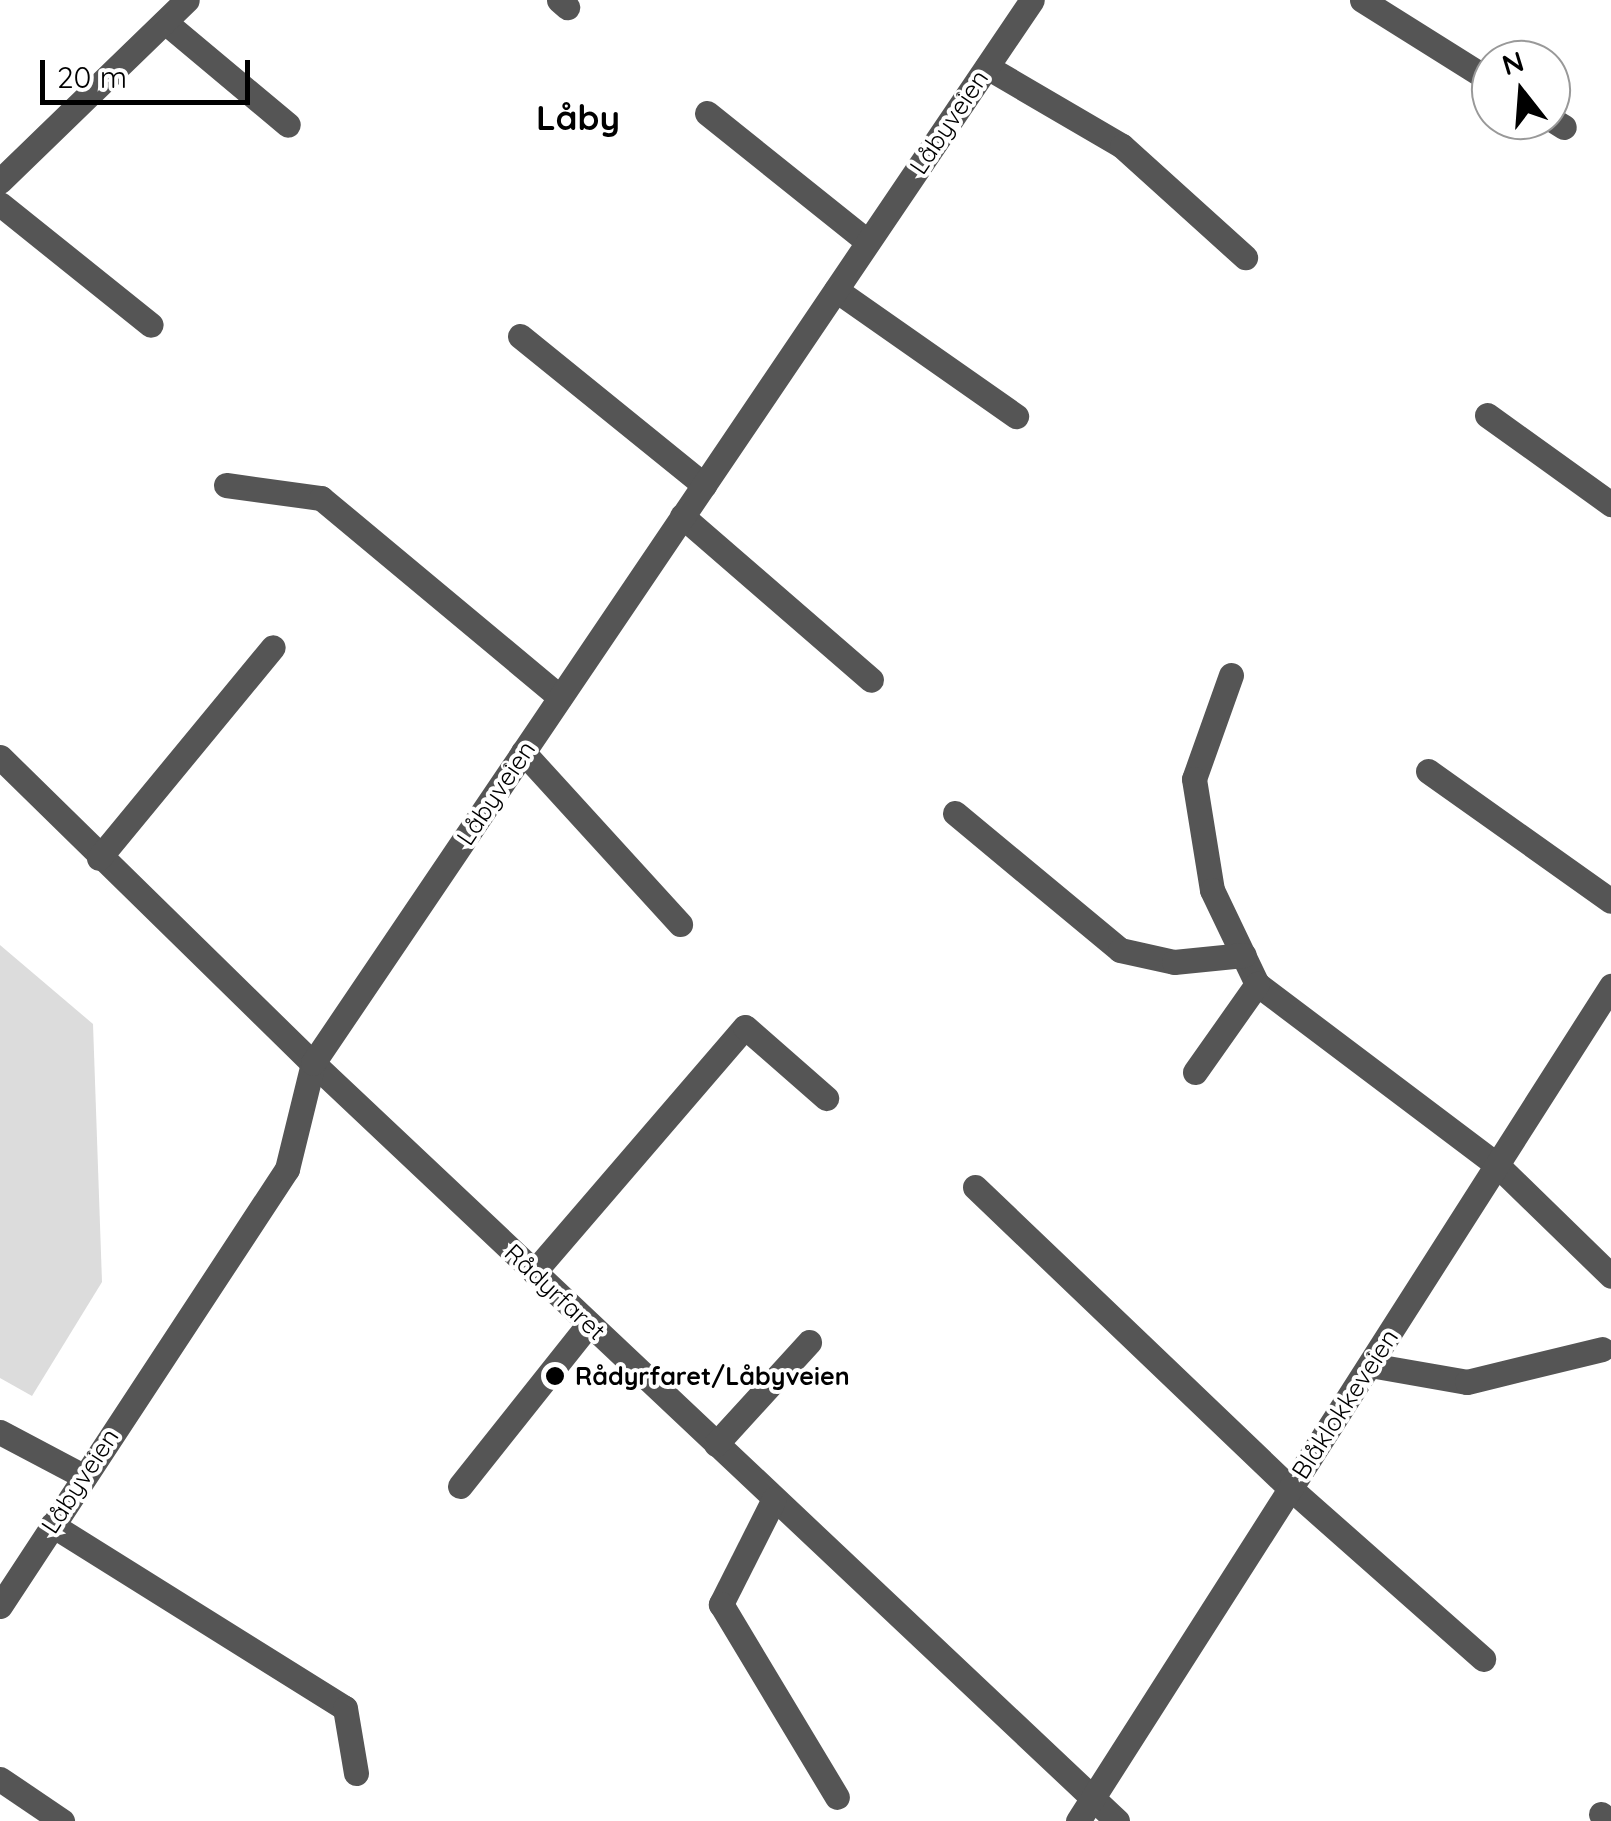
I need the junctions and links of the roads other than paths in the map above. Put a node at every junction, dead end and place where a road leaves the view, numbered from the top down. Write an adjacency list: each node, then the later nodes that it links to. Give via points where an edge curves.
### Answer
1 (187, 0): 4 (street)
2 (1032, 0): 5 (street, Låbyveien)
3 (1362, 0): 6 (street)
4 (165, 22): 8 (street); 9 (street)
5 (986, 67): 11 (street, Låbyveien); 12 (street, via 1122,146)
6 (1471, 68)
7 (708, 114): 11 (street)
8 (288, 125)
9 (0, 181)
10 (0, 204): 14 (street)
11 (868, 242): 13 (street, Låbyveien)
12 (1245, 257)
13 (836, 290): 17 (street); 19 (street, Låbyveien)
14 (151, 325)
15 (520, 336): 19 (street)
16 (1487, 415): 20 (street)
17 (1016, 416)
18 (226, 485): 25 (street, via 321,498)
19 (704, 485): 21 (street, Låbyveien)
20 (1611, 504)
21 (682, 516): 24 (street); 25 (street, Låbyveien)
22 (273, 648): 30 (street)
23 (1232, 674): 33 (street, via 1194,779 1212,890)
24 (871, 680)
25 (560, 697): 26 (street, Låbyveien)
26 (523, 752): 32 (street); 36 (street, Låbyveien)
27 (0, 756): 30 (street, Rådyrfaret)
28 (1428, 772): 31 (street)
29 (955, 813): 33 (street, via 1120,950 1174,962)
30 (99, 858): 36 (street, Rådyrfaret)
31 (1611, 901)
32 (680, 924)
33 (1244, 956): 34 (street)
34 (1258, 984): 37 (street); 39 (street)
35 (1611, 986): 39 (street, Blåklokkeveien)
36 (313, 1063): 41 (street, Rådyrfaret); 49 (street, Låbyveien, via 287,1170)
37 (1195, 1072)
38 (826, 1098): 41 (street, via 744,1027)
39 (1498, 1165): 42 (street); 46 (street, Blåklokkeveien)
40 (975, 1187): 51 (street)
41 (534, 1272): 43 (street, Rådyrfaret)
42 (1611, 1276)
43 (589, 1324): 48 (street, Rådyrfaret); 50 (street)
44 (809, 1342): 48 (street)
45 (1602, 1349): 46 (street, via 1466,1382)
46 (1370, 1365): 51 (street, Blåklokkeveien)
47 (0, 1432): 49 (street)
48 (716, 1444): 52 (street, Rådyrfaret)
49 (83, 1476): 53 (street, Låbyveien)
50 (460, 1486)
51 (1290, 1488): 55 (street); 59 (street, Blåklokkeveien)
52 (774, 1499): 58 (street, via 721,1604); 59 (street, Rådyrfaret)
53 (52, 1524): 54 (street, Låbyveien); 56 (street, via 345,1708)
54 (0, 1606)
55 (1482, 1659)
56 (356, 1773)
57 (0, 1779): 60 (street)
58 (837, 1798)
59 (1085, 1810): 61 (street, Rådyrfaret)
60 (62, 1821)
61 (1117, 1821)

